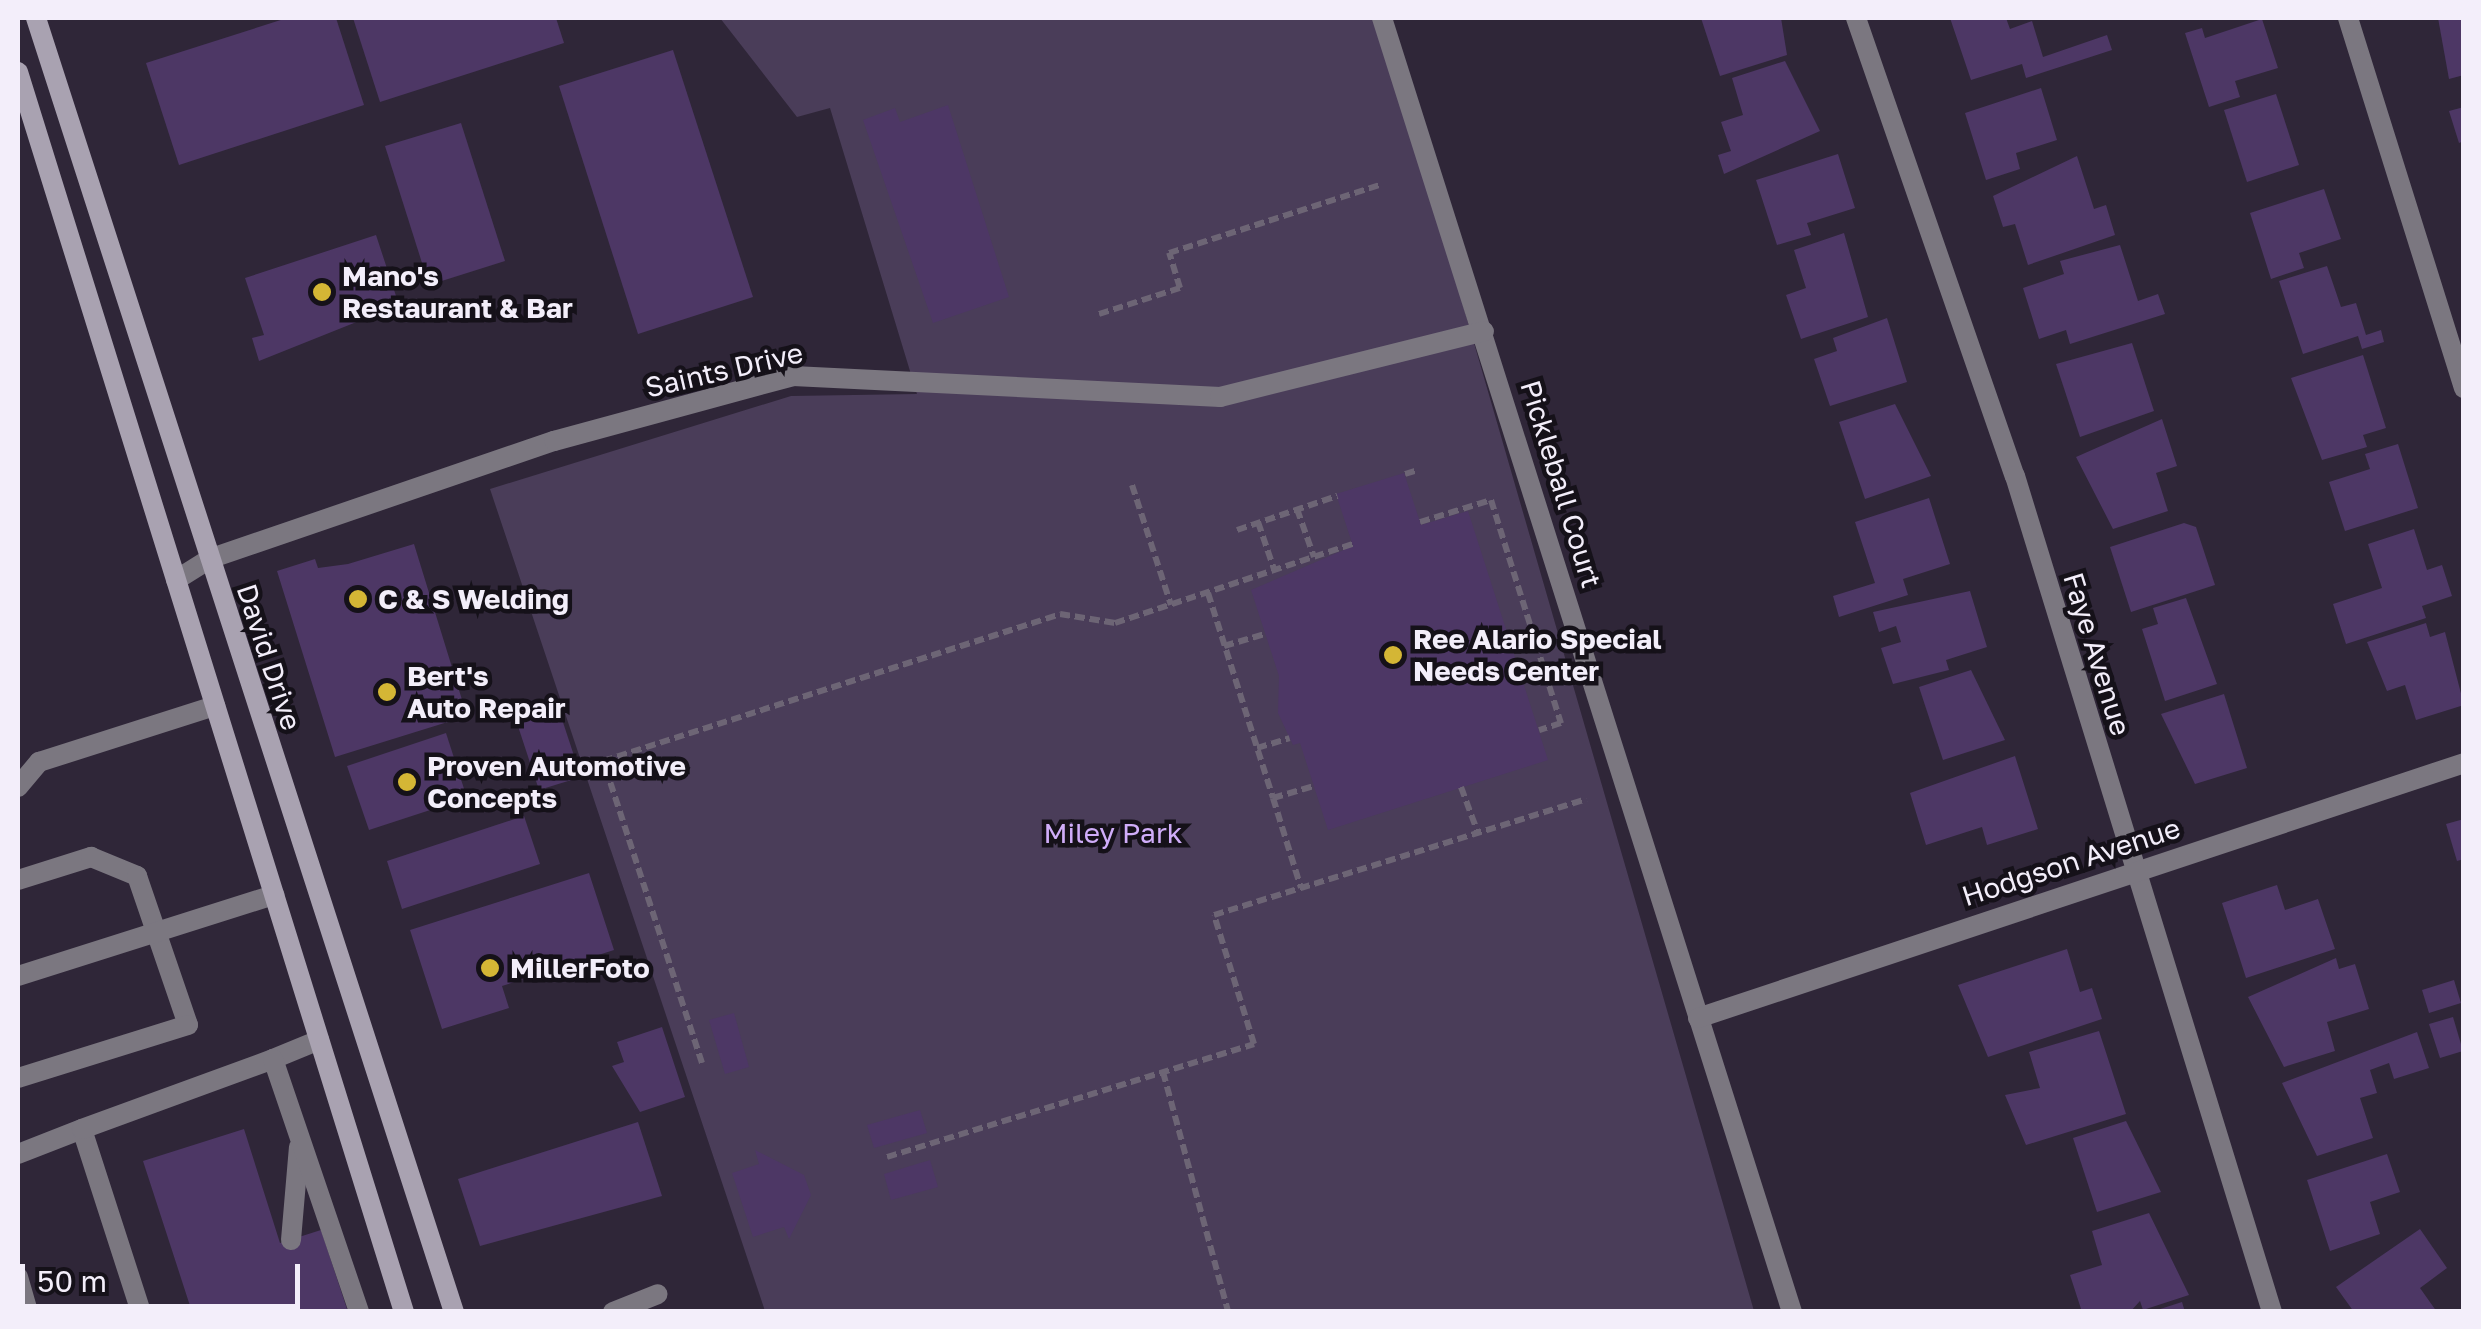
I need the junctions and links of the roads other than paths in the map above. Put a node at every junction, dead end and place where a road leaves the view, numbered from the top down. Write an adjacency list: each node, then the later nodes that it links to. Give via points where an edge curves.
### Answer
1 (36, 18): 8 (main road, David Drive)
2 (1382, 18): 6 (street, Pickleball Court)
3 (1856, 18): 14 (street, Faye Avenue, via 2014,476)
4 (2348, 18): 7 (street)
5 (18, 72): 9 (main road)
6 (1484, 332): 8 (street, Saints Drive, via 1220,397 793,376 554,441); 19 (street, Pickleball Court)
7 (2464, 388)
8 (209, 559): 9 (street, Saints Drive); 33 (main road, David Drive)
9 (176, 580): 10 (main road)
10 (215, 706): 11 (street); 16 (main road)
11 (28, 760): 13 (street)
12 (2464, 763): 14 (street, Hodgson Avenue)
13 (18, 788)
14 (2134, 870): 19 (street, Hodgson Avenue); 36 (street, Faye Avenue)
15 (18, 880): 17 (street, via 91,857 137,876)
16 (274, 895): 17 (street); 20 (main road)
17 (157, 932): 18 (street); 22 (street, via 188,1025)
18 (18, 976)
19 (1698, 1018): 35 (street, Pickleball Court)
20 (319, 1040): 21 (street); 32 (main road)
21 (273, 1059): 23 (street); 24 (street)
22 (18, 1078)
23 (82, 1129): 25 (street); 30 (street)
24 (300, 1137): 26 (street); 31 (street)
25 (18, 1154)
26 (290, 1240)
27 (18, 1277): 29 (street)
28 (658, 1294): 34 (street)
29 (28, 1312)
30 (141, 1312)
31 (359, 1312)
32 (404, 1312)
33 (454, 1312)
34 (613, 1312)
35 (1792, 1312)
36 (2272, 1312)

